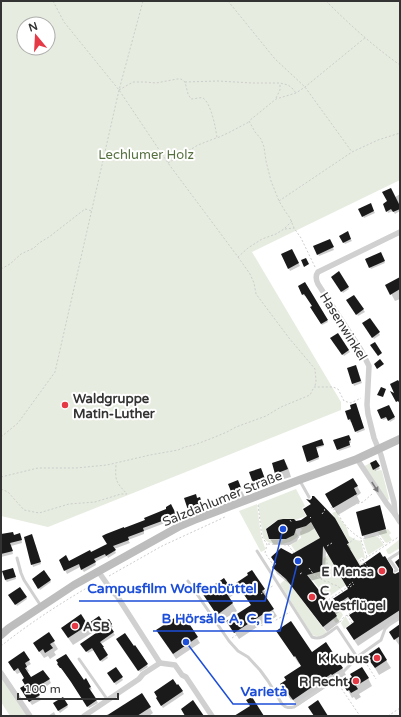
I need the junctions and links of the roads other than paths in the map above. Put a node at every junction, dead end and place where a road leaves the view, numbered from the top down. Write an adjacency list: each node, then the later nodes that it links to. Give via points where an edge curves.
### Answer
1 (400, 232): 3 (street, Hasenwinkel, via 317,273 316,278 369,366 368,410)
2 (400, 439): 3 (main road, Salzdahlumer Straße)
3 (379, 450): 4 (main road, Salzdahlumer Straße); 7 (street, Hasenwinkel)
4 (357, 459): 5 (main road, Salzdahlumer Straße); 7 (street, one-way to 7)
5 (299, 480): 6 (lane); 12 (main road, Salzdahlumer Straße, via 180,526)
6 (309, 497)
7 (395, 514): 8 (street)
8 (400, 522)
9 (257, 550): 18 (lane, via 312,637 322,637 336,626)
10 (400, 552): 13 (lane, via 389,559 397,570)
11 (17, 558): 15 (lane, via 24,580)
12 (98, 571): 15 (main road, Salzdahlumer Straße); 20 (street)
13 (395, 571)
14 (188, 581): 18 (lane, via 228,641 260,670 285,707 294,707 335,678 348,668)
15 (41, 606): 17 (main road, Salzdahlumer Straße)
16 (400, 618): 18 (lane, via 385,629 381,640)
17 (1, 635)
18 (357, 656)
19 (79, 658): 22 (lane)
20 (160, 663): 22 (street); 25 (street, via 175,665)
21 (1, 672): 23 (street)
22 (107, 699): 24 (street)
23 (30, 716)
24 (84, 716)
25 (212, 716)

